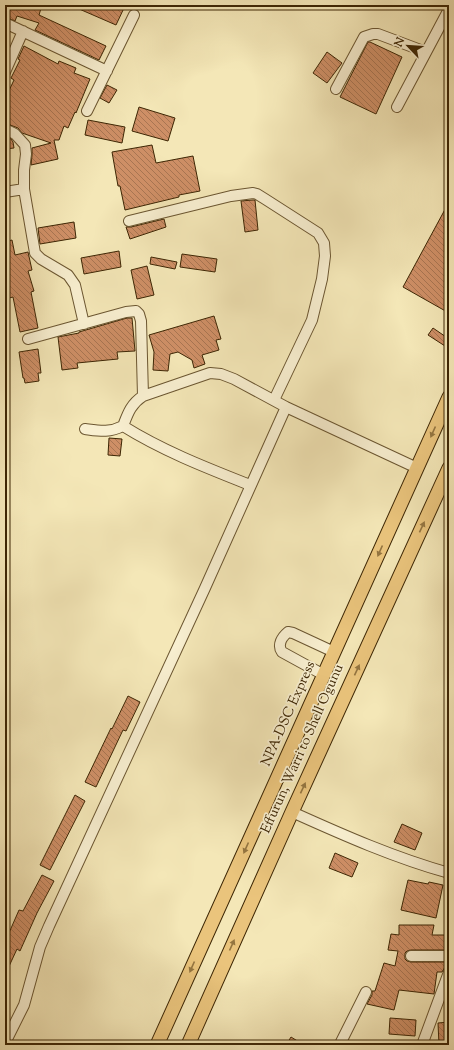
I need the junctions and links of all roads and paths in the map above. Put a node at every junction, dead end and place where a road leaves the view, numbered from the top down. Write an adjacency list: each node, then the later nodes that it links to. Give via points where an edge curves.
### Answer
1 (449, 9): 5 (street)
2 (134, 15): 6 (street)
3 (5, 23): 4 (street)
4 (23, 31): 6 (street); 7 (street)
5 (426, 52): 8 (street, via 378,34 364,37); 9 (street)
6 (107, 71): 10 (street)
7 (5, 72)
8 (336, 89)
9 (397, 107)
10 (87, 111)
11 (5, 129): 12 (street, via 15,134 25,145)
12 (24, 189): 13 (street); 15 (street, via 35,253 68,275 75,285)
13 (5, 192)
14 (129, 221): 19 (street, via 253,193 318,233 324,243 325,256 312,320)
15 (84, 324): 16 (street); 17 (street, via 126,312 136,311 139,314)
16 (28, 339)
17 (143, 396): 19 (street, via 210,373 234,379); 21 (street, via 130,408)
18 (449, 397): 23 (main road, NPA-DSC Express, one-way to 23)
19 (274, 400): 20 (street)
20 (286, 407): 23 (street); 25 (street)
21 (123, 426): 22 (street, via 108,431); 25 (street, via 193,463)
22 (85, 429)
23 (417, 468): 26 (main road, NPA-DSC Express, one-way to 26)
24 (449, 468): 28 (main road, Effurun, Warri to Shell Ogunu, one-way to 24)
25 (250, 486): 34 (street, via 49,926 40,947 24,1005)
26 (334, 652): 27 (main road, NPA-DSC Express); 27 (street, via 293,633 288,632 282,639 282,652)
27 (324, 675): 35 (main road, NPA-DSC Express, one-way to 35)
28 (292, 812): 29 (street, via 352,839); 36 (main road, Effurun, Warri to Shell Ogunu, one-way to 28)
29 (449, 873)
30 (411, 956): 31 (street)
31 (449, 956)
32 (449, 972): 38 (street)
33 (366, 992): 37 (street, via 341,1042)
34 (5, 1043)
35 (157, 1045)
36 (188, 1045)
37 (342, 1045)
38 (422, 1045)

